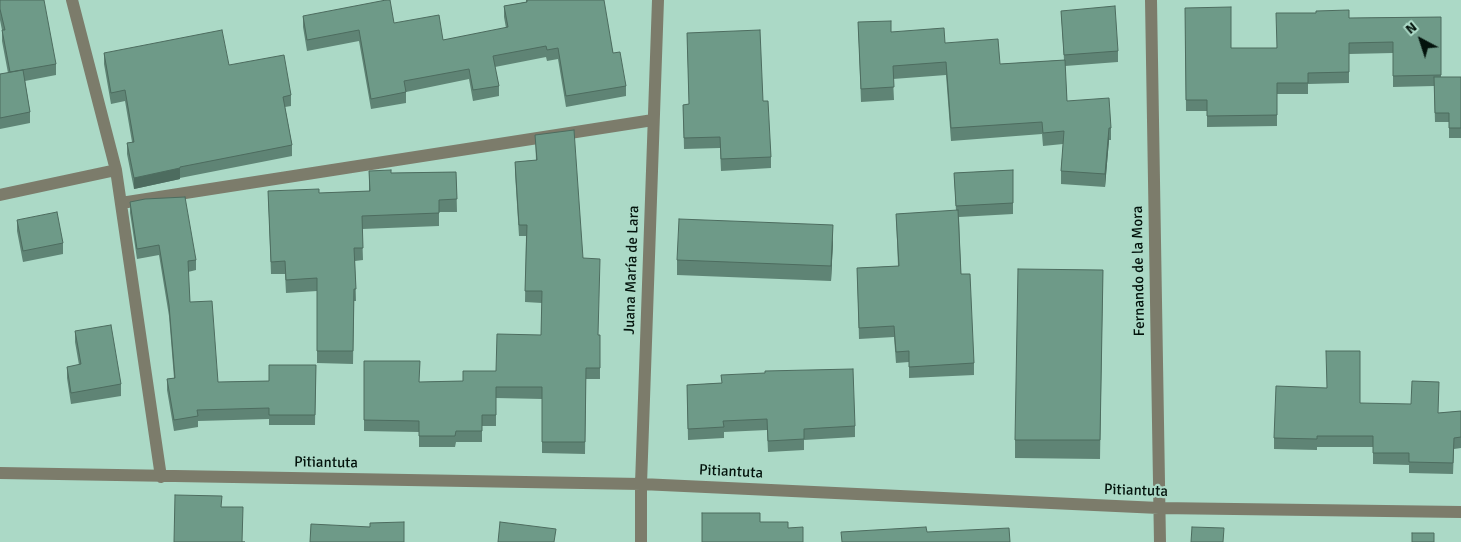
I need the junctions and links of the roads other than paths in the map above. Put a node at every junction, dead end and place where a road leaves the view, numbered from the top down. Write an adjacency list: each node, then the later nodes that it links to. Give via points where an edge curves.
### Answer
1 (72, 0): 5 (street)
2 (658, 0): 4 (street, Juana María de Lara)
3 (1151, 0): 11 (street, Fernando de la Mora)
4 (654, 120): 7 (street); 10 (street, Juana María de Lara)
5 (116, 170): 6 (street); 7 (street)
6 (0, 195)
7 (121, 203): 9 (street)
8 (0, 473): 9 (street, Pitiantuta)
9 (161, 476): 10 (street, Pitiantuta)
10 (641, 484): 11 (street, Pitiantuta); 13 (street, Juana María de Lara)
11 (1159, 508): 12 (street, Pitiantuta); 14 (street, Fernando de la Mora)
12 (1461, 512)
13 (641, 542)
14 (1160, 542)

